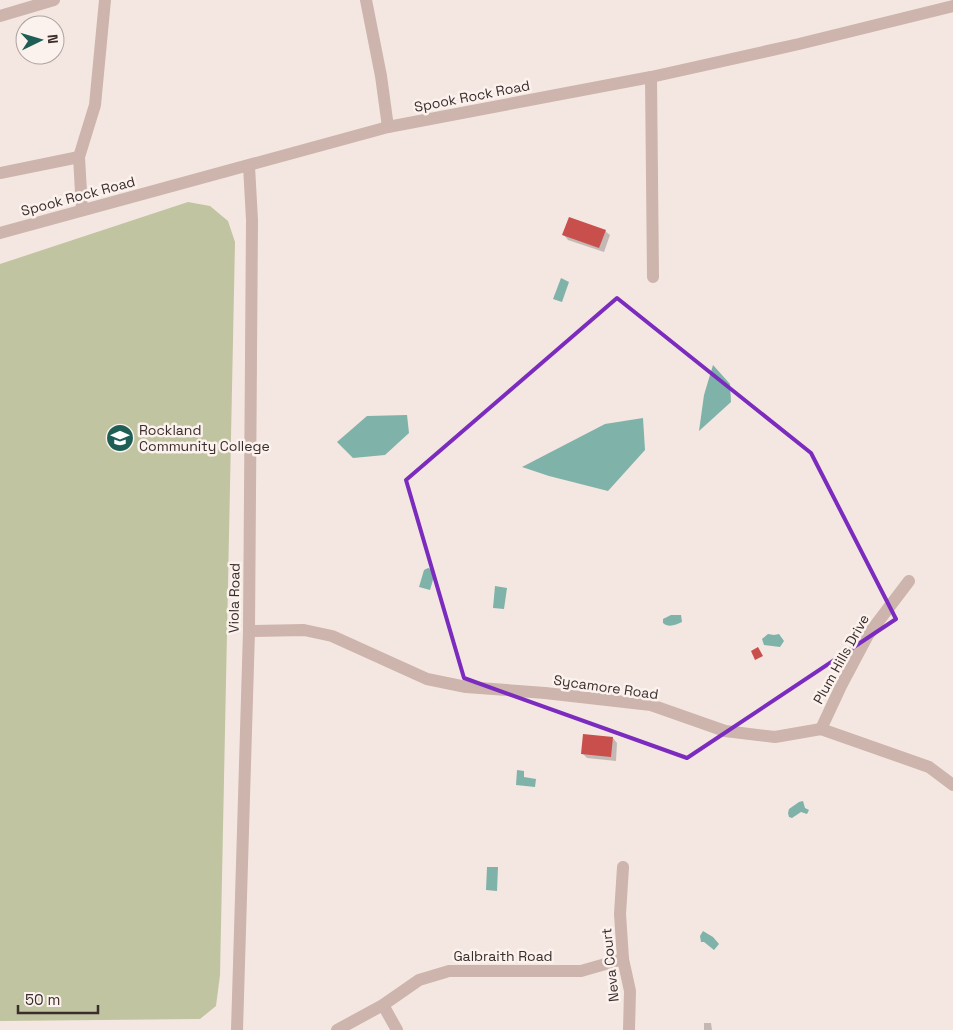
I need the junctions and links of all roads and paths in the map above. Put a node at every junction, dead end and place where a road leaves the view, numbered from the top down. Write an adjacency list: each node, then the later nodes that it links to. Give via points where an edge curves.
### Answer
1 (54, 0): 5 (street)
2 (105, 0): 8 (street, via 95,105)
3 (366, 0): 7 (street)
4 (952, 4): 6 (street, Spook Rock Road, via 799,44)
5 (0, 16)
6 (651, 77): 7 (street, Spook Rock Road); 13 (street)
7 (388, 127): 9 (street, Spook Rock Road)
8 (79, 157): 10 (street); 11 (street)
9 (249, 166): 11 (street, Spook Rock Road); 15 (street, Viola Road, via 252,220)
10 (0, 173)
11 (82, 210): 12 (street, Spook Rock Road)
12 (0, 233)
13 (653, 278)
14 (909, 580): 16 (street, Plum Hills Drive, via 868,635)
15 (249, 631): 16 (street, Sycamore Road, via 304,630 332,636 427,679 466,687 651,705 725,731 775,737); 21 (street, Viola Road)
16 (821, 729): 17 (street, Sycamore Road, via 928,767)
17 (953, 785)
18 (623, 867): 19 (street, Neva Court, via 620,914)
19 (623, 958): 20 (street, Galbraith Road, via 581,971 449,971 420,980); 24 (street, Neva Court, via 630,992)
20 (382, 1005): 22 (street, Galbraith Road); 23 (street)
21 (237, 1030)
22 (337, 1030)
23 (397, 1030)
24 (629, 1030)

